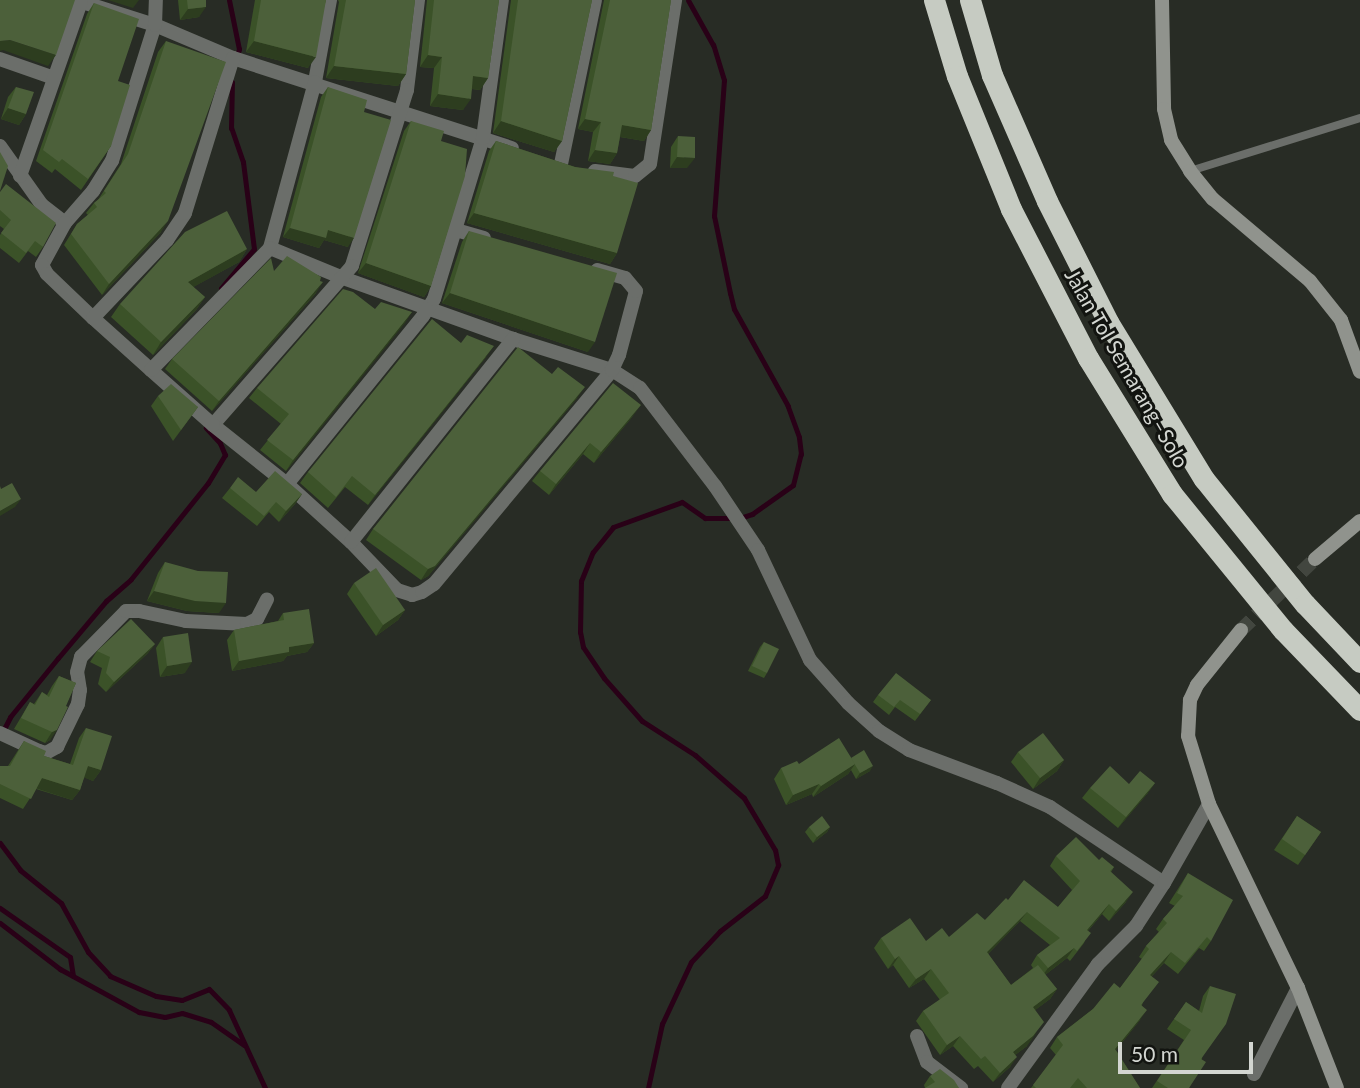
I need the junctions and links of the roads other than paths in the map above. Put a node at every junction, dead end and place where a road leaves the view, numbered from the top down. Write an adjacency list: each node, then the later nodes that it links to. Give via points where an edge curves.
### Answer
1 (156, 0): 11 (street)
2 (330, 0): 15 (street)
3 (418, 0): 16 (street)
4 (502, 0): 18 (street)
5 (594, 0): 6 (street, via 566,165 635,176 650,164)
6 (675, 0)
7 (934, 0): 43 (highway, Jalan Tol Semarang–Solo, via 957,76 1012,209 1088,358 1172,494 1283,630)
8 (970, 0): 42 (highway, Jalan Tol Semarang–Solo, via 992,75 1047,201 1108,322 1204,480 1305,604)
9 (1162, 0): 21 (street, via 1165,118 1171,140)
10 (78, 1): 11 (street); 14 (street)
11 (155, 25): 12 (street); 23 (street, via 112,162)
12 (233, 58): 15 (street); 30 (street, via 185,213 167,240)
13 (0, 60): 14 (street)
14 (54, 78): 22 (street)
15 (315, 82): 16 (street); 26 (street)
16 (402, 110): 18 (street); 28 (street, via 352,266)
17 (1360, 118): 21 (lane)
18 (483, 138): 20 (street); 24 (street)
19 (0, 146): 22 (street)
20 (522, 151)
21 (1190, 171): 34 (street, via 1213,199 1310,281 1341,320)
22 (20, 176): 23 (street, via 42,205)
23 (65, 223): 30 (street, via 42,265)
24 (456, 230): 25 (street); 29 (street)
25 (495, 241)
26 (270, 248): 28 (street); 32 (street)
27 (586, 267): 33 (street, via 625,278 636,291)
28 (343, 278): 29 (street); 35 (street)
29 (430, 307): 31 (street); 36 (street)
30 (93, 318): 32 (street)
31 (513, 339): 33 (street); 38 (street)
32 (151, 370): 35 (street)
33 (612, 370): 38 (street, via 435,584 412,595 397,590); 46 (street, via 651,400 736,517 774,579 810,660 864,719 932,761 1050,807)
34 (1360, 372)
35 (213, 425): 36 (street)
36 (287, 484): 38 (street)
37 (1360, 522): 39 (street)
38 (351, 542)
39 (1315, 559)
40 (267, 599): 44 (street, via 257,619 247,624 186,621 126,611 81,657 78,704 57,747 46,753)
41 (1241, 630): 45 (street, via 1190,700 1188,736)
42 (1360, 662)
43 (1360, 710)
44 (3, 734)
45 (1209, 804): 46 (street); 47 (street)
46 (1164, 883): 51 (street, via 1136,926 1098,964)
47 (1298, 988): 49 (street); 52 (street)
48 (917, 1036): 50 (street, via 927,1062)
49 (1254, 1074)
50 (961, 1088)
51 (1008, 1088)
52 (1337, 1088)

